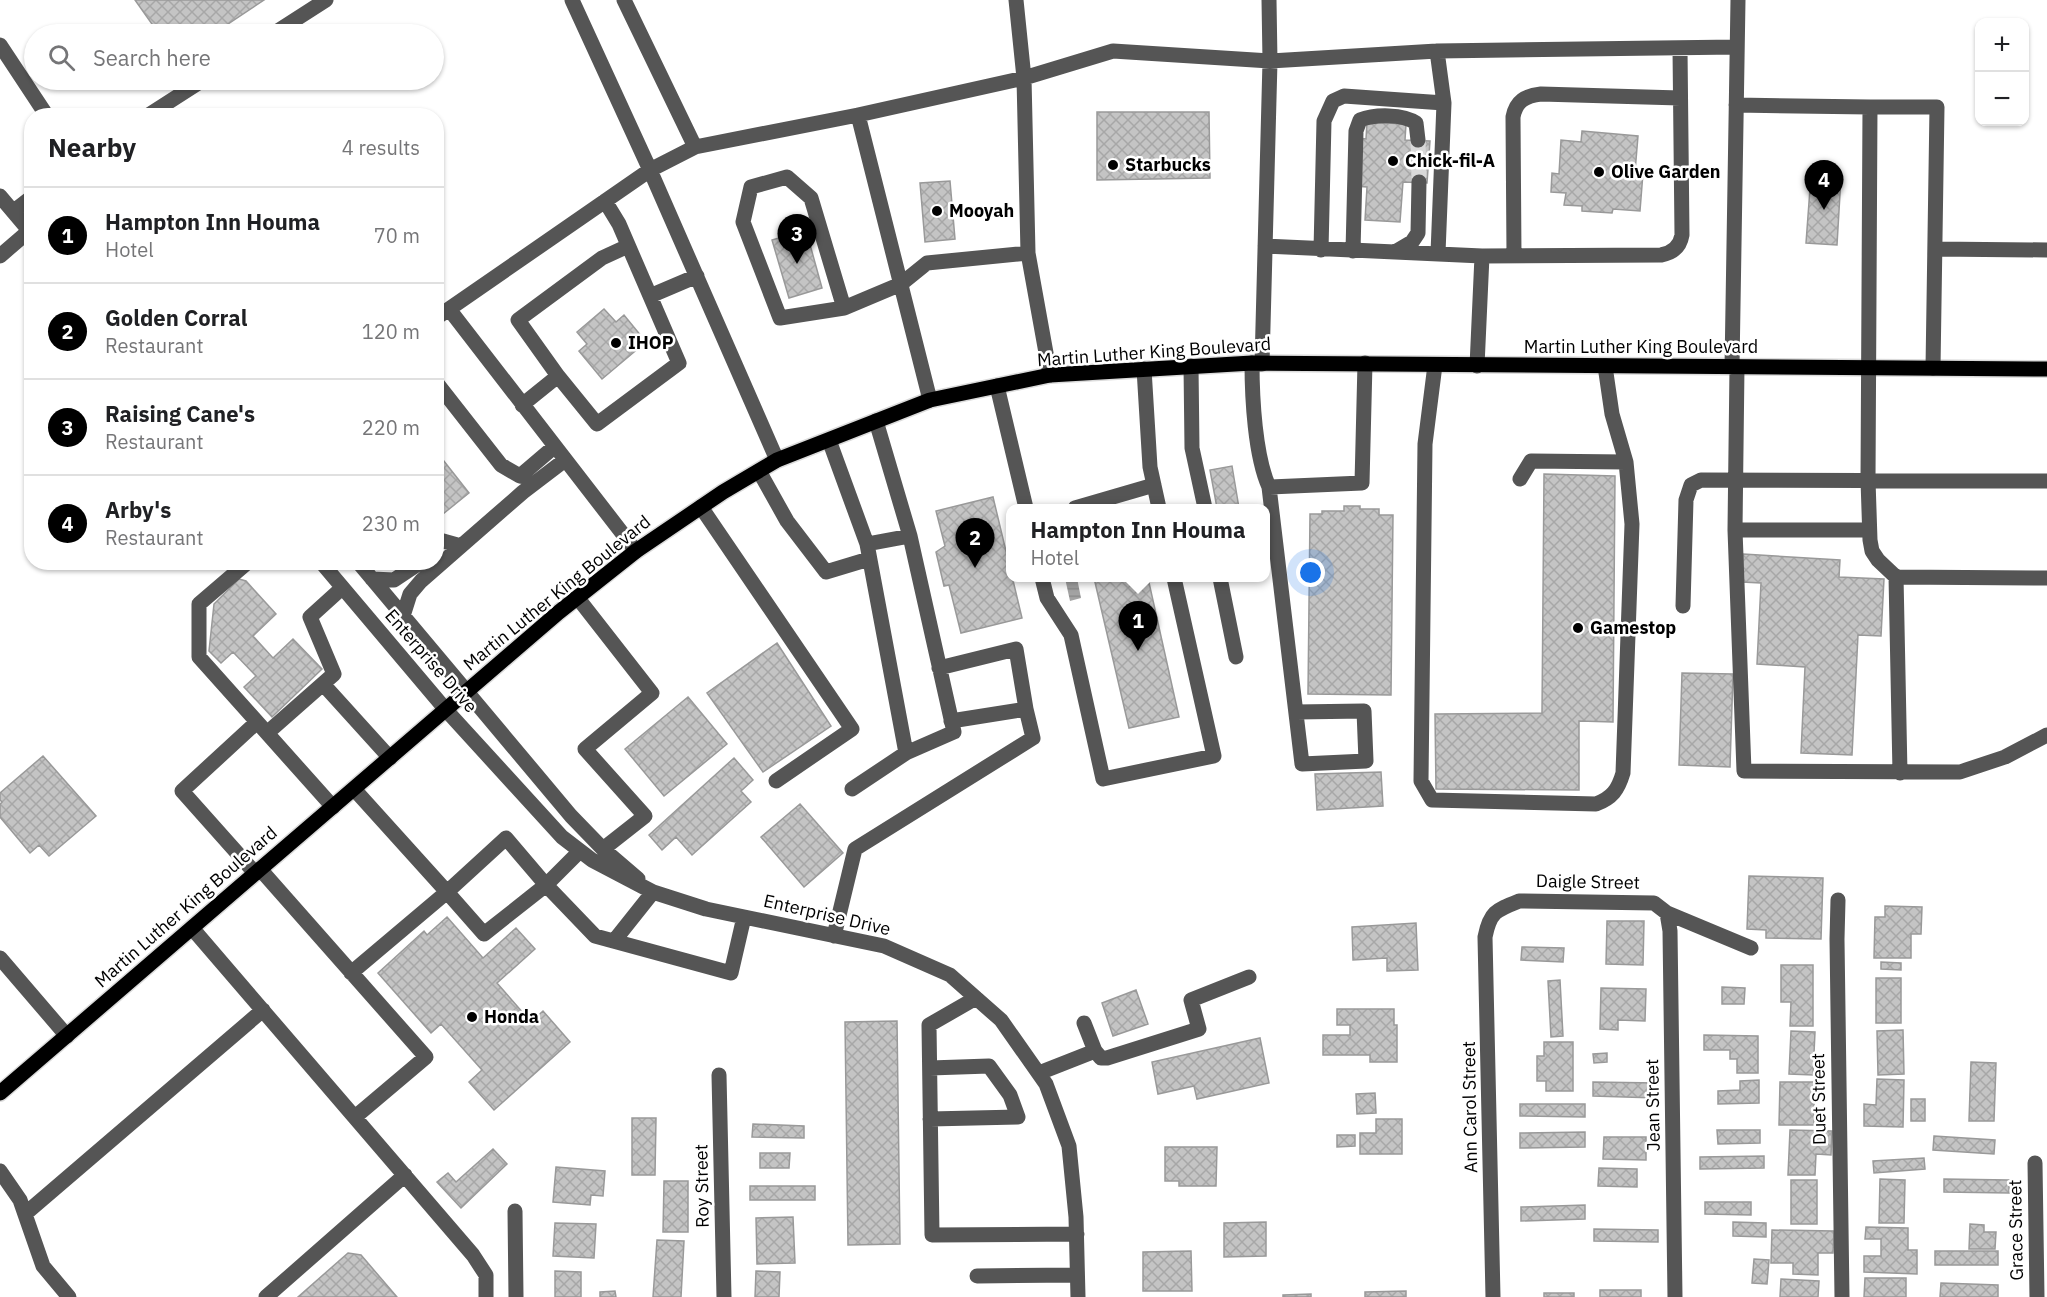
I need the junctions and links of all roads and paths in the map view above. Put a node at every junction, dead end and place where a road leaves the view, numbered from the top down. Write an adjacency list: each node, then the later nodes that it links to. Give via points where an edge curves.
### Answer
1 (326, 0): 7 (street)
2 (572, 0): 26 (street)
3 (624, 0): 25 (street)
4 (1016, 0): 13 (street)
5 (1269, 0): 12 (street)
6 (1738, 0): 9 (street)
7 (289, 24)
8 (0, 45): 14 (street)
9 (1736, 46): 10 (street); 19 (street)
10 (1680, 49): 11 (street); 17 (street)
11 (1437, 51): 12 (street); 18 (street)
12 (1270, 61): 13 (street, via 1113,51); 35 (street)
13 (1024, 78): 23 (street); 41 (street)
14 (24, 81)
15 (30, 90): 21 (street)
16 (187, 90): 22 (street)
17 (1680, 98): 43 (street, via 1682,235 1676,249 1661,255); 43 (street, via 1540,94 1519,102 1513,117)
18 (1444, 103): 37 (street, via 1344,96 1333,101 1324,121); 42 (street)
19 (1736, 105): 20 (street); 58 (street)
20 (1870, 107): 36 (street, via 1937,107); 59 (street)
21 (42, 108)
22 (159, 108)
23 (858, 115): 25 (street); 47 (street)
24 (1418, 140): 39 (street, via 1416,123 1410,119 1370,116 1360,120 1356,131)
25 (695, 147): 26 (street)
26 (650, 170): 29 (street); 46 (street)
27 (1419, 183): 40 (street, via 1419,233)
28 (0, 196): 31 (street)
29 (604, 201): 34 (street); 50 (street)
30 (24, 204): 31 (street)
31 (14, 212): 32 (street)
32 (24, 224)
33 (24, 237): 44 (street)
34 (628, 246): 48 (street); 64 (street, via 602,258 518,320)
35 (1265, 246): 37 (street); 53 (street)
36 (1935, 249): 38 (street); 60 (street)
37 (1322, 250): 39 (street)
38 (2047, 250)
39 (1353, 251): 40 (street)
40 (1395, 252): 42 (street)
41 (1028, 253): 47 (street, via 927,263); 63 (street)
42 (1438, 254): 45 (street)
43 (1514, 255): 45 (street)
44 (0, 256)
45 (1482, 256): 56 (street)
46 (697, 276): 48 (street); 73 (street)
47 (901, 284): 49 (street); 67 (street)
48 (650, 296): 64 (street, via 679,363 597,424)
49 (844, 308): 49 (street, via 811,198 787,177 751,187 744,222 780,318)
50 (444, 312)
51 (444, 314): 68 (street)
52 (1365, 363): 53 (main road, Martin Luther King Boulevard); 54 (main road, Martin Luther King Boulevard); 81 (street, via 1362,483)
53 (1257, 364): 55 (main road, Martin Luther King Boulevard); 81 (street, via 1252,398)
54 (1435, 365): 56 (main road, Martin Luther King Boulevard); 74 (street, via 1425,444 1421,781 1432,800 1596,804 1614,794 1620,784 1632,524)
55 (1191, 366): 61 (main road, Martin Luther King Boulevard); 85 (street, via 1192,448)
56 (1477, 366): 57 (main road, Martin Luther King Boulevard)
57 (1605, 366): 58 (main road, Martin Luther King Boulevard); 74 (street, via 1611,414)
58 (1735, 367): 59 (main road, Martin Luther King Boulevard); 77 (street)
59 (1869, 368): 60 (main road, Martin Luther King Boulevard); 78 (street)
60 (1933, 368): 62 (main road, Martin Luther King Boulevard)
61 (1144, 369): 63 (main road, Martin Luther King Boulevard); 80 (street)
62 (2047, 369)
63 (1050, 375): 65 (main road, Martin Luther King Boulevard)
64 (558, 376): 68 (street)
65 (997, 386): 67 (main road, Martin Luther King Boulevard); 82 (street)
66 (444, 392): 71 (street, via 501,465 511,472 520,476)
67 (930, 400): 69 (main road, Martin Luther King Boulevard)
68 (522, 405): 71 (street)
69 (876, 421): 70 (main road, Martin Luther King Boulevard); 89 (street)
70 (829, 440): 73 (main road, Martin Luther King Boulevard); 93 (street)
71 (554, 447): 72 (street)
72 (565, 460): 91 (street); 92 (street)
73 (777, 460): 75 (main road, Martin Luther King Boulevard)
74 (1626, 462): 76 (street, via 1531,461)
75 (759, 471): 86 (main road, Martin Luther King Boulevard); 93 (street, via 787,521 826,572)
76 (1520, 479)
77 (1735, 479): 78 (street); 87 (street); 108 (street, via 1701,480 1691,485 1686,500)
78 (1868, 480): 79 (street); 88 (street)
79 (2047, 481)
80 (1154, 485): 83 (street); 84 (street)
81 (1269, 487): 116 (street)
82 (1025, 504)
83 (1089, 504)
84 (1158, 504)
85 (1204, 504)
86 (701, 507): 92 (main road, Martin Luther King Boulevard); 123 (street, via 852,729)
87 (1735, 530): 88 (street); 122 (street, via 1744,771)
88 (1869, 530): 100 (street, via 1872,551)
89 (910, 536): 93 (street); 111 (street)
90 (444, 541): 91 (street)
91 (460, 546): 94 (street)
92 (636, 550): 107 (main road, Martin Luther King Boulevard)
93 (868, 551): 120 (street)
94 (444, 560)
95 (239, 570): 118 (street, via 199,604 199,657)
96 (327, 570): 106 (street, Enterprise Drive)
97 (365, 570): 102 (street, Enterprise Drive)
98 (409, 570): 102 (street, via 394,580)
99 (433, 570): 109 (street, via 410,594)
100 (1896, 576): 101 (street); 122 (street)
101 (2047, 578)
102 (372, 579): 109 (street, Enterprise Drive)
103 (1043, 582): 104 (street, via 1047,598 1071,635 1103,779 1214,756)
104 (1175, 582)
105 (1221, 582): 110 (street)
106 (342, 588): 112 (street, via 310,616 334,674); 115 (street, Enterprise Drive)
107 (577, 597): 113 (main road, Martin Luther King Boulevard); 127 (street, via 652,693 585,749 645,816)
108 (1683, 606)
109 (403, 616): 113 (street, Enterprise Drive)
110 (1236, 657)
111 (939, 668): 114 (street, via 1016,649); 117 (street)
112 (323, 684): 118 (street); 121 (street)
113 (466, 691): 115 (main road, Martin Luther King Boulevard); 127 (street, Enterprise Drive)
114 (1026, 709): 117 (street); 138 (street, via 1033,738 855,849)
115 (446, 710): 121 (main road, Martin Luther King Boulevard); 128 (street, Enterprise Drive, via 562,837)
116 (1296, 712): 116 (street, via 1302,764 1366,761 1364,711)
117 (951, 721): 120 (street, via 954,732)
118 (262, 727): 126 (street); 129 (street, via 182,791)
119 (2047, 735): 122 (street, via 2005,757 1960,772)
120 (906, 753): 125 (street)
121 (390, 758): 124 (main road, Martin Luther King Boulevard)
122 (1900, 773)
123 (777, 781)
124 (354, 789): 126 (main road, Martin Luther King Boulevard); 131 (street)
125 (852, 789)
126 (333, 807): 129 (main road, Martin Luther King Boulevard)
127 (603, 849): 132 (street, Enterprise Drive)
128 (580, 851): 130 (street); 132 (street, Enterprise Drive)
129 (257, 871): 137 (main road, Martin Luther King Boulevard); 142 (street)
130 (546, 885): 131 (street, via 484,934); 131 (street, via 506,838); 139 (street, via 596,936)
131 (447, 892): 142 (street)
132 (653, 892): 135 (street, Enterprise Drive); 139 (street)
133 (1838, 900): 171 (street, Duet Street)
134 (1667, 913): 136 (street, Daigle Street, via 1654,903 1519,901 1498,909); 140 (street, Daigle Street); 170 (street, Jean Street)
135 (744, 917): 138 (street, Enterprise Drive); 139 (street, via 731,973)
136 (1491, 917): 169 (street, Ann Carol Street, via 1485,937)
137 (192, 928): 145 (street); 147 (main road, Martin Luther King Boulevard)
138 (834, 936): 144 (street, Enterprise Drive, via 884,946 912,958 950,975)
139 (614, 941)
140 (1751, 948)
141 (0, 958): 147 (street)
142 (351, 973): 153 (street, via 426,1057)
143 (1249, 977): 148 (street, via 1191,1000 1199,1029 1107,1058 1101,1058)
144 (976, 998): 149 (street, via 929,1025); 150 (street, Enterprise Drive, via 1001,1020)
145 (263, 1010): 153 (street); 159 (street)
146 (1084, 1023): 148 (street)
147 (67, 1036): 152 (main road, Martin Luther King Boulevard)
148 (1095, 1051): 150 (street)
149 (930, 1068): 154 (street); 154 (street, via 989,1066 1010,1095 1018,1117)
150 (1039, 1074): 160 (street, Enterprise Drive, via 1069,1146)
151 (719, 1075): 167 (street, Roy Street)
152 (0, 1093)
153 (355, 1117): 157 (street)
154 (930, 1119): 160 (street, via 932,1235)
155 (2034, 1163): 172 (street, Grace Street)
156 (0, 1171): 159 (street)
157 (405, 1175): 164 (street); 165 (street, via 473,1255 486,1275)
158 (514, 1211): 166 (street)
159 (25, 1214): 163 (street, via 43,1266)
160 (1077, 1234): 161 (street, Enterprise Drive)
161 (1077, 1275): 162 (street); 168 (street, Enterprise Drive)
162 (977, 1276)
163 (69, 1297)
164 (266, 1297)
165 (486, 1297)
166 (516, 1297)
167 (724, 1297)
168 (1078, 1297)
169 (1493, 1297)
170 (1675, 1297)
171 (1842, 1297)
172 (2037, 1297)

